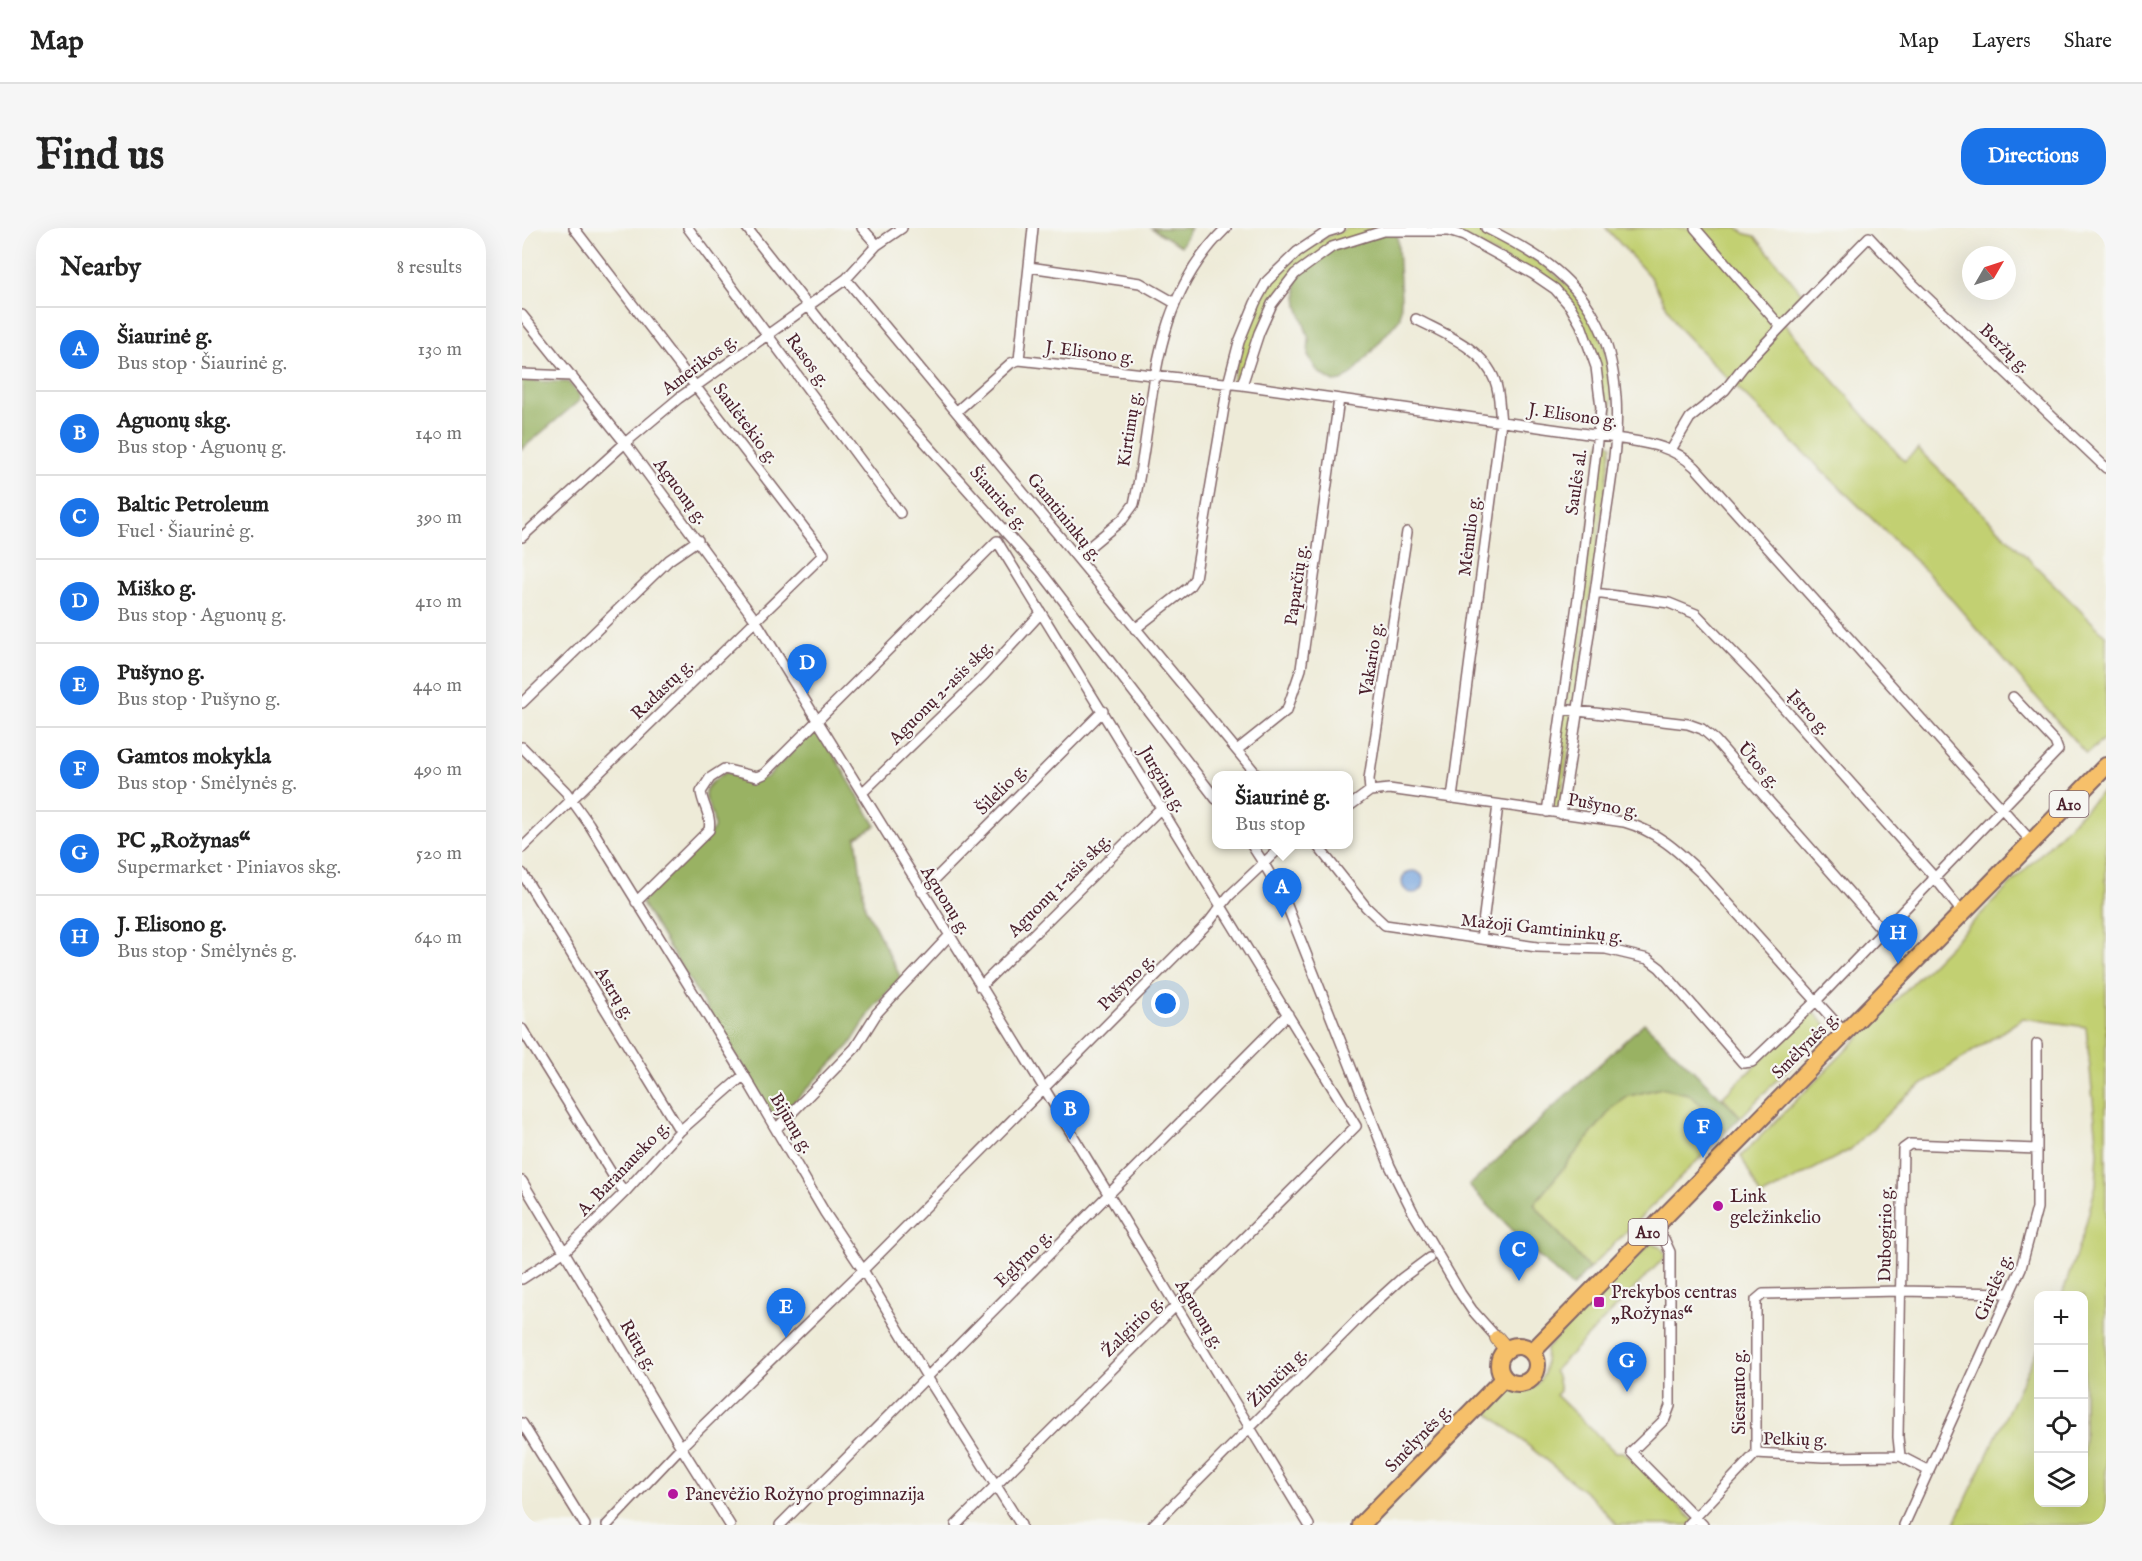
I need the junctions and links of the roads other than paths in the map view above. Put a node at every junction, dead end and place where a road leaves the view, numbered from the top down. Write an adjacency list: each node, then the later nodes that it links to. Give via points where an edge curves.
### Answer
1 (574, 228): 27 (street, Saulėtekio g.)
2 (688, 228): 20 (street, Rasos g.)
3 (747, 228): 16 (street, Šiaurinė g.)
4 (862, 228): 12 (street)
5 (902, 228): 12 (street, Amerikos g.)
6 (1033, 228): 13 (street)
7 (1226, 228): 15 (street, Kirtimų g., via 1201,256)
8 (1340, 228): 25 (street, via 1297,252 1267,281 1239,342)
9 (1486, 228): 32 (street, Saulės al., via 1547,262 1568,279 1597,321 1612,370)
10 (1695, 228): 19 (street)
11 (1406, 229): 26 (street, Saulės al., via 1383,231 1332,247 1295,274 1272,304); 31 (street, Saulės al., via 1448,231 1464,236 1555,289 1581,325 1596,367 1602,408)
12 (877, 245): 14 (street, Amerikos g.)
13 (1029, 267): 15 (street, via 1140,283); 21 (street)
14 (846, 279): 16 (street, Amerikos g.); 29 (street, Gamtininkų g.)
15 (1175, 303): 24 (street, Kirtimų g.)
16 (807, 307): 20 (street, Amerikos g.); 58 (street, Šiaurinė g., via 1042,573)
17 (522, 315): 23 (street, Aguonų g.)
18 (1416, 319): 30 (street, Mėnulio g., via 1470,349 1484,362 1496,382)
19 (1781, 327): 34 (street, via 1725,390 1690,418); 35 (street, Beržų g., via 1869,237)
20 (769, 333): 27 (street, Amerikos g.); 36 (street, Rasos g.)
21 (1019, 360): 24 (street, J. Elisono g.); 29 (street, J. Elisono g.)
22 (522, 374): 23 (street)
23 (572, 376): 33 (street, Aguonų g.)
24 (1154, 376): 25 (street, J. Elisono g.); 41 (street, Kirtimų g., via 1134,504 1123,519)
25 (1228, 384): 26 (street, J. Elisono g.); 45 (street, via 1195,578)
26 (1242, 385): 28 (street, J. Elisono g.)
27 (696, 386): 33 (street, Amerikos g.); 40 (street, Saulėtekio g.)
28 (1340, 399): 30 (street, J. Elisono g.); 53 (street, Paparčių g., via 1301,669 1287,710)
29 (957, 411): 41 (street, Gamtininkų g.)
30 (1501, 422): 31 (street, J. Elisono g.); 59 (street, Mėnulio g.)
31 (1599, 436): 32 (street, J. Elisono g.); 48 (street, Saulės al.)
32 (1616, 438): 34 (street, J. Elisono g.); 42 (street, Saulės al.)
33 (625, 443): 38 (street, Amerikos g.); 39 (street, Aguonų g.)
34 (1671, 450): 64 (street, J. Elisono g., via 1695,467)
35 (2106, 468)
36 (900, 513)
37 (1407, 532): 56 (street, Vakario g.)
38 (522, 537)
39 (698, 540): 44 (street, Aguonų g.); 47 (street, via 669,560)
40 (824, 554): 44 (street, Radastų g.)
41 (1077, 557): 45 (street, Gamtininkų g.)
42 (1595, 593): 50 (street, Saulės al.); 74 (street, Įstro g., via 1669,603 1696,614)
43 (1041, 613): 49 (street, Jurginų g.); 51 (street, Jurginų g., via 998,541); 57 (street, Aguonų 2-asis skg., via 984,675)
44 (756, 621): 51 (street, Aguonų g.); 60 (street, Radastų g.)
45 (1135, 629): 53 (street, Gamtininkų g.)
46 (2013, 697): 64 (street, Mažoji Gamtininkų g., via 2058,750)
47 (522, 703)
48 (1561, 709): 50 (street, Ūtos g.); 65 (street, Saulės al.)
49 (1103, 711): 63 (street, Jurginų g.); 75 (street, Šilelio g.)
50 (1579, 711): 66 (street, Saulės al.); 79 (street, Ūtos g., via 1702,729)
51 (816, 721): 57 (street, Aguonų g.); 76 (street, via 764,774 757,777 724,769 710,778 701,792 709,817 708,830)
52 (522, 747): 60 (street, Bijūnų g.)
53 (1237, 750): 55 (street, Gamtininkų g.)
54 (2106, 766): 67 (highway, Smėlynės g. / A10)
55 (1254, 771)
56 (1370, 791): 59 (street, Pušyno g., via 1389,789); 61 (street)
57 (861, 794): 75 (street, Aguonų g.)
58 (1212, 794)
59 (1452, 798): 62 (street, Pušyno g.)
60 (572, 800): 68 (street, Radastų g.); 76 (street, Bijūnų g.)
61 (1353, 803)
62 (1498, 805): 65 (street, Pušyno g.); 81 (street)
63 (1162, 807): 77 (street, Jurginų g.); 82 (street, Aguonų 1-asis skg.)
64 (2001, 810): 67 (street, J. Elisono g.); 74 (street, Mažoji Gamtininkų g.)
65 (1546, 812): 66 (street, Pušyno g.)
66 (1561, 814): 83 (street, Pušyno g., via 1624,822 1646,829 1666,842 1701,873)
67 (2031, 842): 78 (highway, Smėlynės g. / A10)
68 (522, 848)
69 (1254, 849): 72 (street)
70 (1279, 849): 72 (street, Pušyno g.)
71 (1320, 849): 81 (street, Mažoji Gamtininkų g., via 1385,925)
72 (1264, 864): 77 (street, Pušyno g.); 105 (street, via 1287,907 1400,1187 1461,1294)
73 (522, 873): 92 (street, Astrų g.)
74 (1935, 878): 78 (street, Įstro g.); 79 (street, Mažoji Gamtininkų g.)
75 (922, 892): 80 (street, Aguonų g.)
76 (636, 902): 88 (street, Bijūnų g.)
77 (1221, 906): 84 (street, Jurginų g.); 89 (street, Pušyno g.)
78 (1962, 912): 86 (highway, Smėlynės g. / A10)
79 (1883, 932): 83 (street, Mažoji Gamtininkų g.)
80 (949, 936): 82 (street, Aguonų g.); 91 (street, via 877,1012 855,1048)
81 (1481, 939): 83 (street, Mažoji Gamtininkų g., via 1537,947 1606,949 1648,959 1743,1063 1752,1062)
82 (980, 987): 89 (street, Aguonų g.)
83 (1816, 1001): 86 (street, Pušyno g.)
84 (1288, 1014): 90 (street, Jurginų g.); 96 (street, Eglyno g.)
85 (522, 1029): 95 (street)
86 (1845, 1033): 97 (highway, Smėlynės g. / A10)
87 (2037, 1044): 93 (street, Girelės g.)
88 (744, 1075): 91 (street, Bijūnų g.); 92 (street, A. Baranausko g.)
89 (1044, 1088): 96 (street, Aguonų g.); 100 (street, Pušyno g.)
90 (1356, 1126): 104 (street, Žalgirio g.)
91 (776, 1129): 100 (street, Bijūnų g.)
92 (680, 1131): 95 (street, A. Baranausko g.)
93 (2037, 1149): 102 (street, Dubogirio g., via 1910,1144 1903,1149); 103 (street, Girelės g., via 2037,1208)
94 (522, 1181): 98 (street, Rūtų g.)
95 (625, 1192): 98 (street, A. Baranausko g.)
96 (1110, 1196): 104 (street, Aguonų g.); 107 (street, Eglyno g.)
97 (1653, 1227): 106 (highway, Smėlynės g. / A10); 116 (street, via 1670,1252 1670,1406 1665,1419 1631,1452)
98 (564, 1251): 101 (street, A. Baranausko g.); 111 (street, Rūtų g.)
99 (1429, 1258): 110 (street, Žibučių g., via 1368,1309)
100 (863, 1270): 107 (street, Bijūnų g.); 111 (street, Pušyno g.)
101 (522, 1279)
102 (1900, 1291): 103 (street, Siesrauto g.); 112 (street, Siesrauto g., via 1768,1292 1756,1300); 113 (street, Dubogirio g.)
103 (2010, 1293): 114 (street, Girelės g.)
104 (1175, 1306): 110 (street, Aguonų g.); 115 (street, Žalgirio g.)
105 (1502, 1344): 106 (highway); 108 (highway, via 1499,1363)
106 (1532, 1352): 108 (highway, via 1537,1369 1530,1381 1517,1385)
107 (927, 1377): 115 (street, Bijūnų g.); 120 (street, Eglyno g.)
108 (1504, 1378): 125 (highway, Smėlynės g.)
109 (522, 1423): 117 (street)
110 (1250, 1427): 123 (street, Žibučių g.); 124 (street, Aguonų g.)
111 (681, 1448): 118 (street, Pušyno g.); 119 (street, Rūtų g.)
112 (1756, 1453): 113 (street, Pelkių g.); 116 (street, Pelkių g.)
113 (1900, 1456): 114 (street, Pelkių g.)
114 (1929, 1471): 128 (street, Girelės g.)
115 (996, 1485): 121 (street, Žalgirio g.); 122 (street, Bijūnų g.)
116 (1695, 1517): 126 (street, Pelkių g.); 127 (street)
117 (585, 1525)
118 (608, 1525)
119 (730, 1525)
120 (780, 1525)
121 (957, 1525)
122 (1021, 1525)
123 (1153, 1525)
124 (1308, 1525)
125 (1361, 1525)
126 (1688, 1525)
127 (1703, 1525)
128 (1904, 1525)

